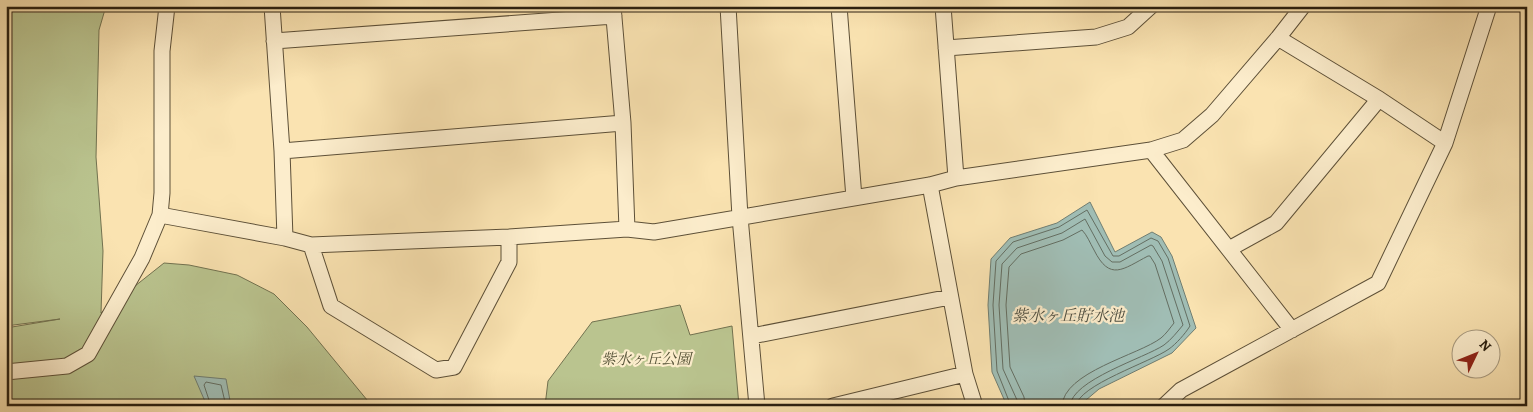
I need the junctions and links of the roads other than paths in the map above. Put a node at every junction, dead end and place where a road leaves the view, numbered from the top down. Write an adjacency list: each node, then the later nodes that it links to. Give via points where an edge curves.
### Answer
1 (166, 6): 21 (street, via 162,51)
2 (272, 6): 11 (street)
3 (728, 6): 22 (street)
4 (839, 6): 20 (street)
5 (943, 6): 12 (street)
6 (1151, 6): 12 (street, via 1128,27 1096,37)
7 (1303, 6): 10 (street)
8 (1485, 8): 15 (street)
9 (614, 11): 11 (street); 14 (street)
10 (1278, 38): 13 (street); 16 (street, via 1212,115 1183,140)
11 (274, 41): 17 (street)
12 (946, 48): 18 (street)
13 (1379, 99): 15 (street); 27 (street, via 1276,223)
14 (624, 123): 17 (street); 23 (street)
15 (1445, 142): 29 (street, via 1378,283)
16 (1151, 150): 18 (street); 27 (street)
17 (282, 151): 25 (street)
18 (956, 178): 19 (street)
19 (930, 185): 20 (street); 28 (street)
20 (854, 198): 22 (street)
21 (160, 215): 25 (street); 31 (street, via 142,258 88,354 67,366)
22 (740, 217): 23 (street, via 654,232); 30 (street)
23 (627, 229): 24 (street)
24 (509, 237): 26 (street); 26 (street, via 509,262 454,367 436,370 330,306)
25 (285, 238): 26 (street)
26 (311, 245)
27 (1228, 248): 29 (street)
28 (950, 297): 30 (street); 32 (street)
29 (1292, 330): 36 (street, via 1181,390)
30 (752, 336): 33 (street)
31 (6, 372)
32 (965, 374): 34 (street); 35 (street)
33 (757, 406)
34 (833, 406)
35 (975, 406)
36 (1164, 406)

